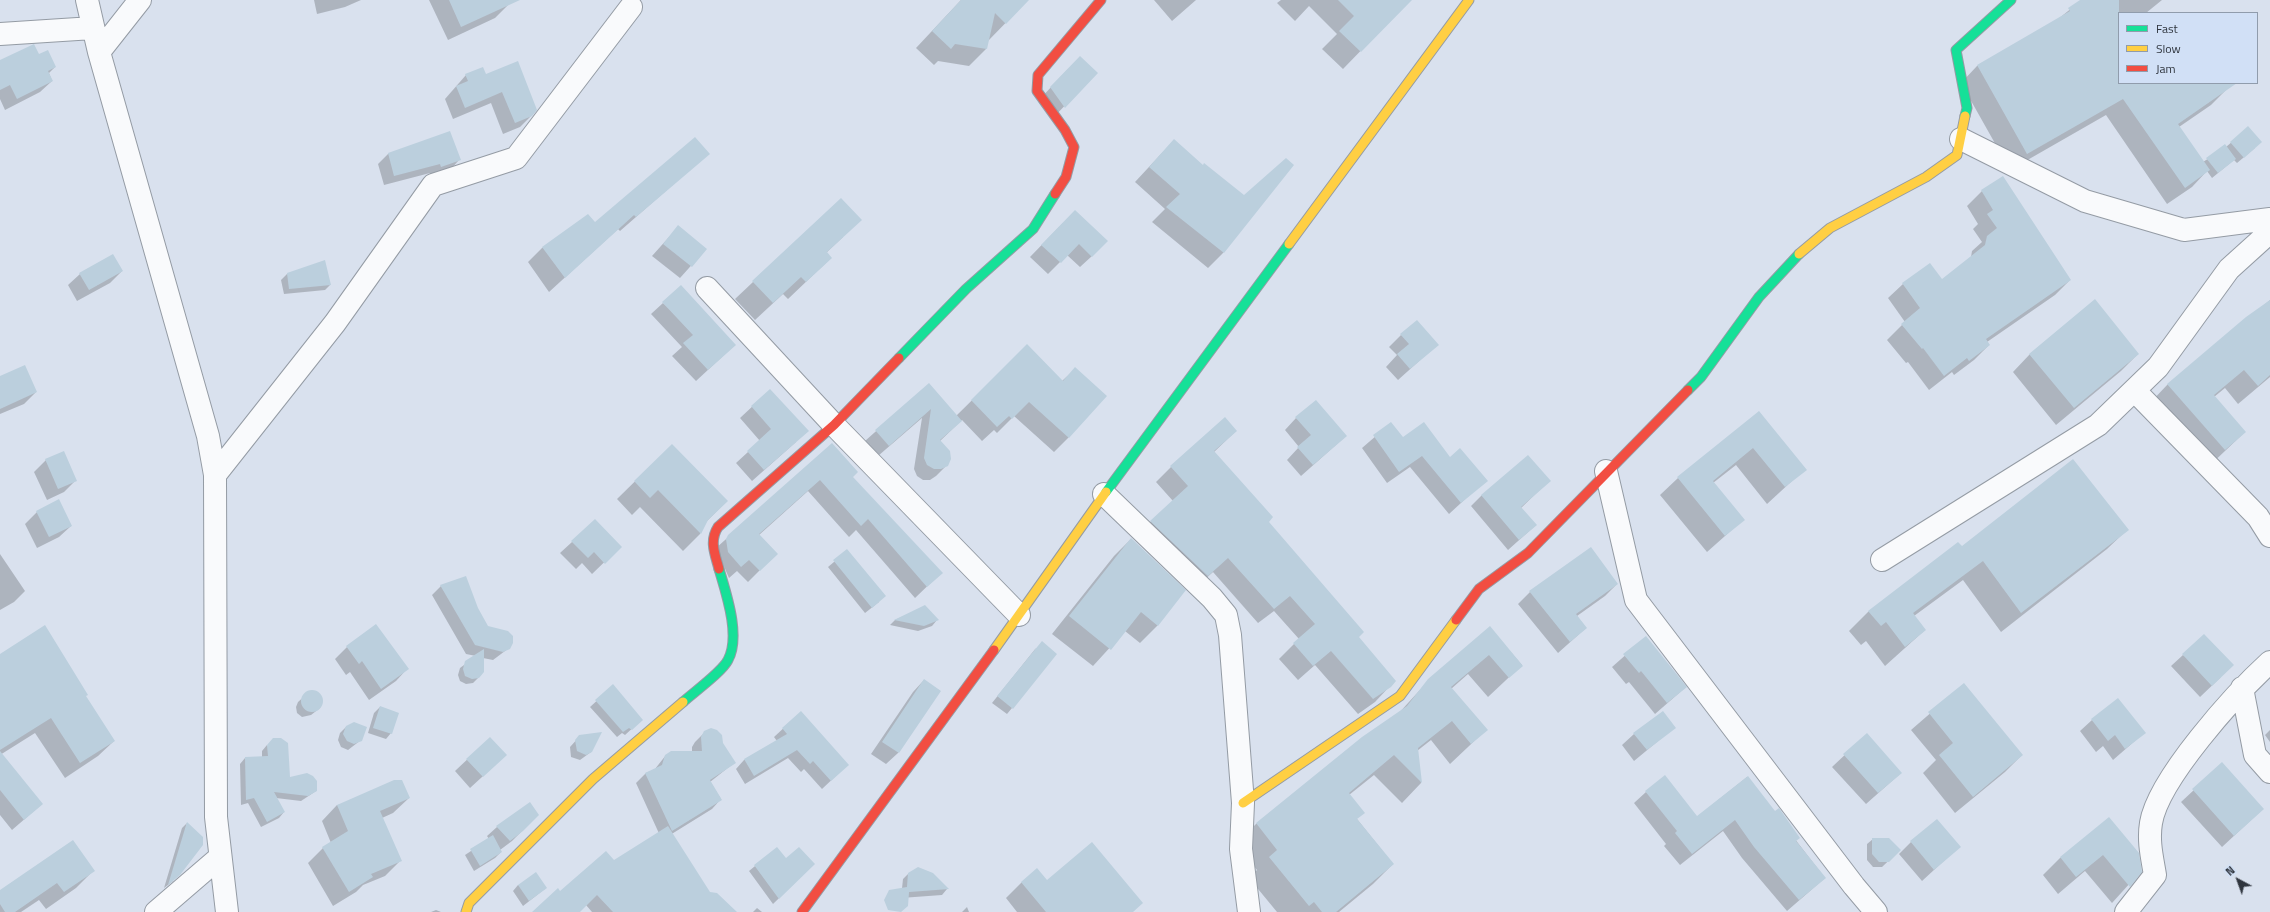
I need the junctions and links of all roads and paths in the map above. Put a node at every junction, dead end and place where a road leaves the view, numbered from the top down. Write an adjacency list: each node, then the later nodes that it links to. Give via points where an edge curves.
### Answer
1 (87, 0): 7 (street)
2 (140, 0): 9 (street)
3 (1101, 0): 15 (street, via 1038,75 1037,91 1074,147 1066,177 1033,229 966,289)
4 (1469, 0): 18 (street)
5 (2011, 0): 10 (street, via 1956,50 1967,108)
6 (631, 7): 17 (street, via 516,158 433,185 335,323)
7 (93, 28): 8 (street); 9 (street)
8 (0, 34)
9 (99, 52): 17 (street, via 208,436)
10 (1961, 140): 11 (street, via 2085,201 2184,230); 16 (street, via 1957,155 1926,177 1830,228 1802,249 1759,297 1701,377)
11 (2270, 219)
12 (2270, 232): 14 (street, via 2228,268 2158,367)
13 (707, 288): 15 (street)
14 (2134, 390): 19 (street, via 2258,517); 20 (street, via 2098,425)
15 (834, 425): 21 (street); 29 (street, via 718,527 713,535 713,547 730,608 733,643 728,660 703,685 593,779 468,903)
16 (1606, 471): 25 (street, via 1528,553 1480,589 1400,696); 32 (street, via 1636,600)
17 (215, 475): 26 (street, via 216,817)
18 (1104, 494): 21 (street); 25 (street, via 1212,598 1226,615 1230,635)
19 (2270, 536)
20 (1882, 560)
21 (1019, 615): 30 (street)
22 (2270, 662): 23 (street)
23 (2242, 688): 24 (street, via 2255,755); 33 (street, via 2205,732 2156,804 2151,822 2150,844 2155,875)
24 (2270, 772)
25 (1243, 803): 31 (street, via 1241,849)
26 (220, 857): 27 (street); 28 (street)
27 (156, 912)
28 (227, 912)
29 (466, 912)
30 (802, 912)
31 (1249, 912)
32 (1876, 912)
33 (2126, 912)

